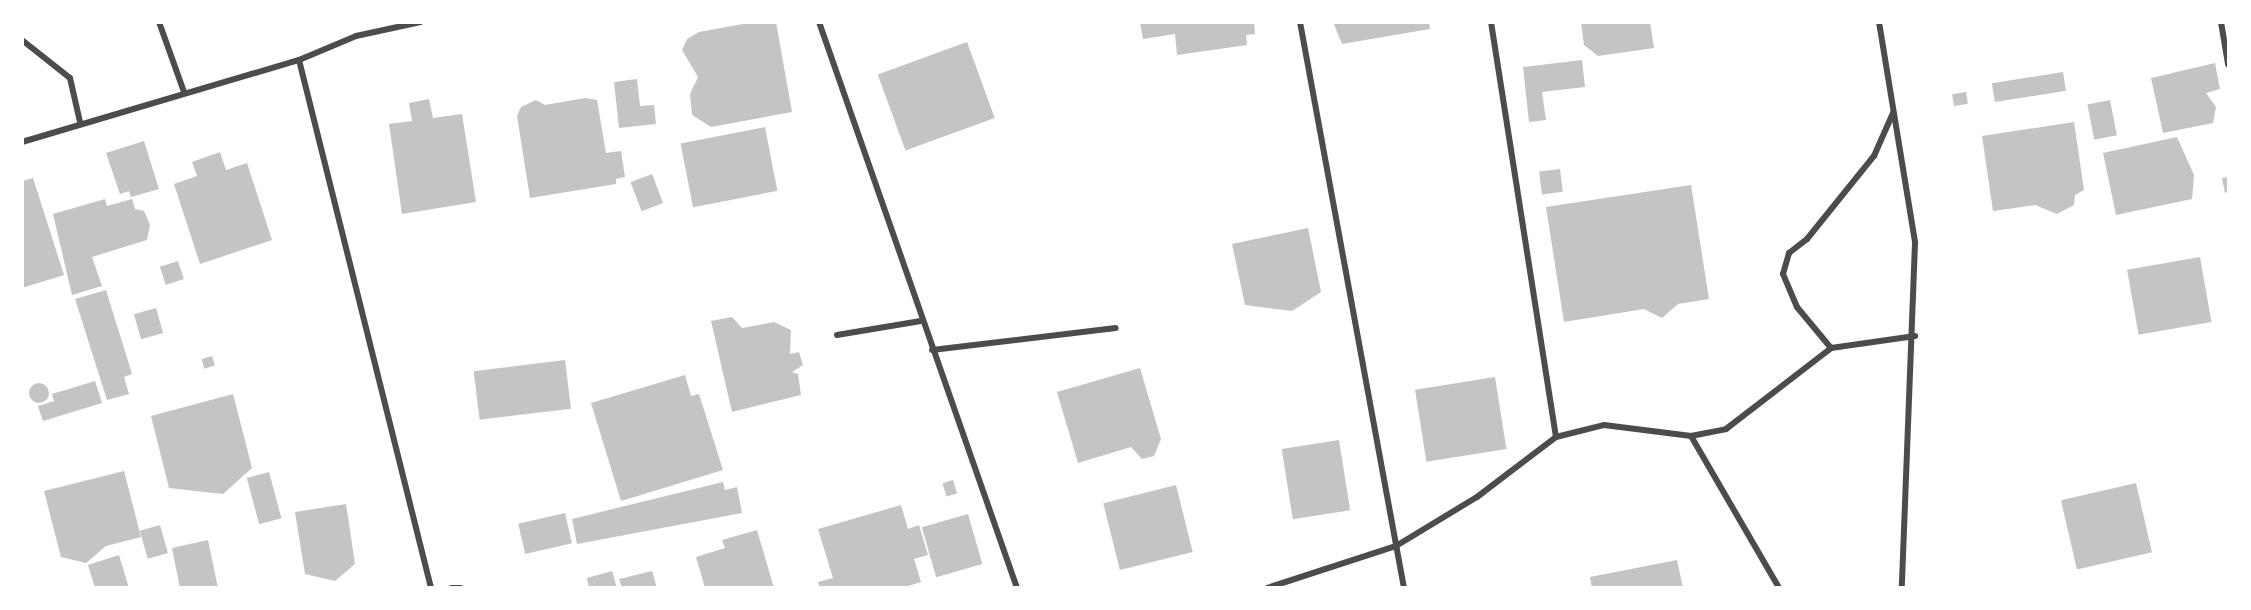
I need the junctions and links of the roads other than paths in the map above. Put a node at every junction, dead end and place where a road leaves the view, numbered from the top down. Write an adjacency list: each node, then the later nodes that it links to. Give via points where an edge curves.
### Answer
1 (159, 22): 11 (street)
2 (421, 22): 9 (street, via 356,36)
3 (819, 22): 15 (street)
4 (1300, 22): 23 (street)
5 (1491, 22): 22 (street)
6 (1880, 22): 12 (street)
7 (2221, 22): 10 (street)
8 (22, 40): 13 (street, via 70,78)
9 (299, 60): 11 (street); 24 (street)
10 (2229, 64)
11 (184, 92): 13 (street)
12 (1893, 113): 18 (street, via 1915,243); 19 (street, via 1874,156 1807,239 1789,253 1783,274 1797,307)
13 (80, 122): 14 (street)
14 (22, 142)
15 (921, 321): 17 (street); 20 (street)
16 (1116, 328): 20 (street)
17 (837, 335)
18 (1915, 336): 19 (street); 31 (street)
19 (1831, 348): 21 (street, via 1726,429)
20 (932, 350): 27 (street)
21 (1691, 436): 22 (street, via 1604,425); 30 (street)
22 (1556, 437): 23 (street, via 1477,497)
23 (1396, 546): 28 (street); 29 (street)
24 (430, 588)
25 (451, 588): 26 (street)
26 (461, 588)
27 (1017, 588)
28 (1267, 588)
29 (1404, 588)
30 (1779, 588)
31 (1902, 588)

